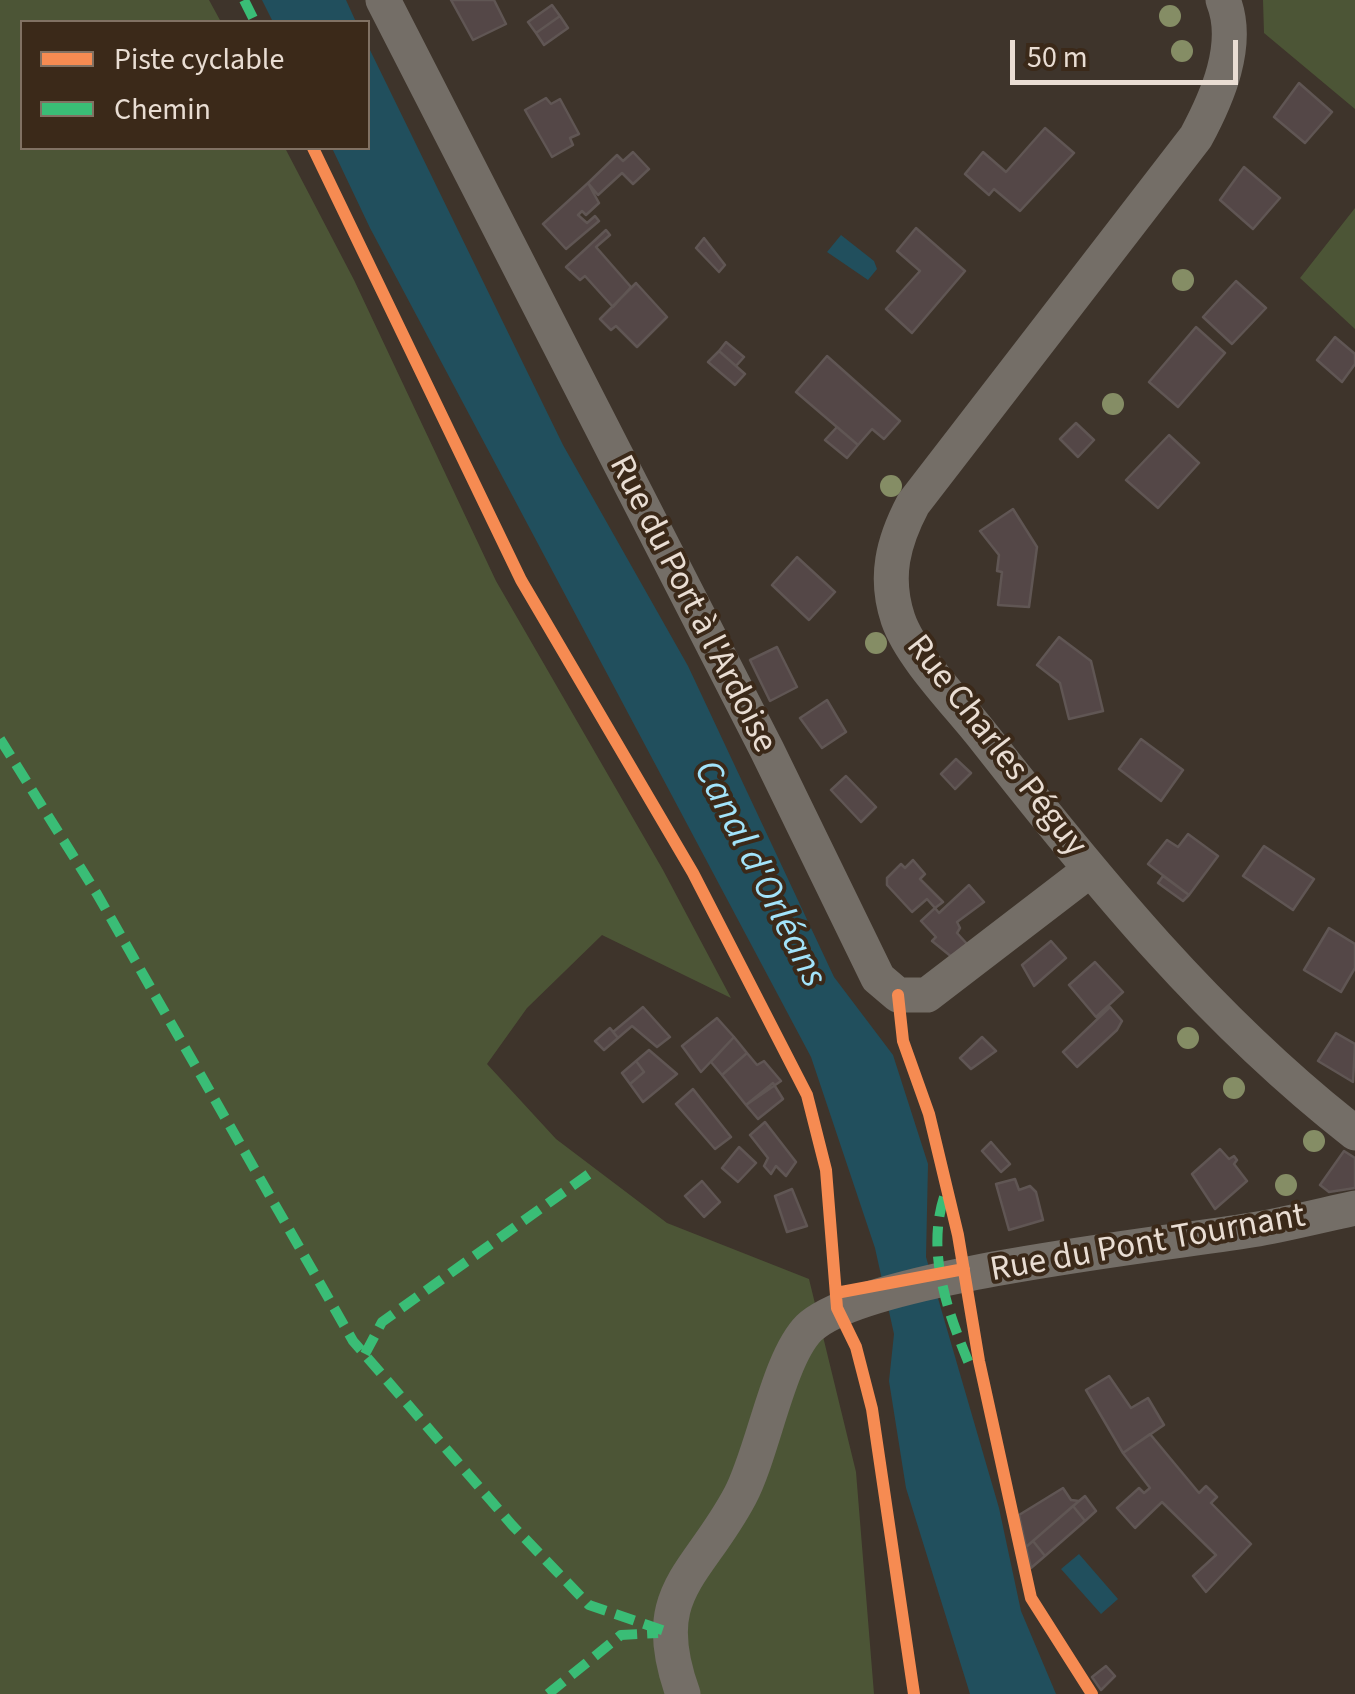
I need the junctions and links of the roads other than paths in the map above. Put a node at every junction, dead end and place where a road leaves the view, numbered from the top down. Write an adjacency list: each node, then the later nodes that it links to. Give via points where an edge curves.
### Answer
1 (382, 0): 3 (street, Rue du Port à l'Ardoise, via 878,978 898,995 927,995)
2 (1223, 0): 3 (street, Rue Charles Péguy, via 1229,46 1215,103 1196,137 942,462 898,532 891,560 899,623)
3 (1090, 870): 4 (street, Rue Charles Péguy, via 1230,1026)
4 (1355, 1133)
5 (1355, 1208): 6 (street, Rue du Pont Tournant, via 958,1279 851,1303 822,1317 800,1340 740,1498 672,1601 668,1632)
6 (683, 1694)

